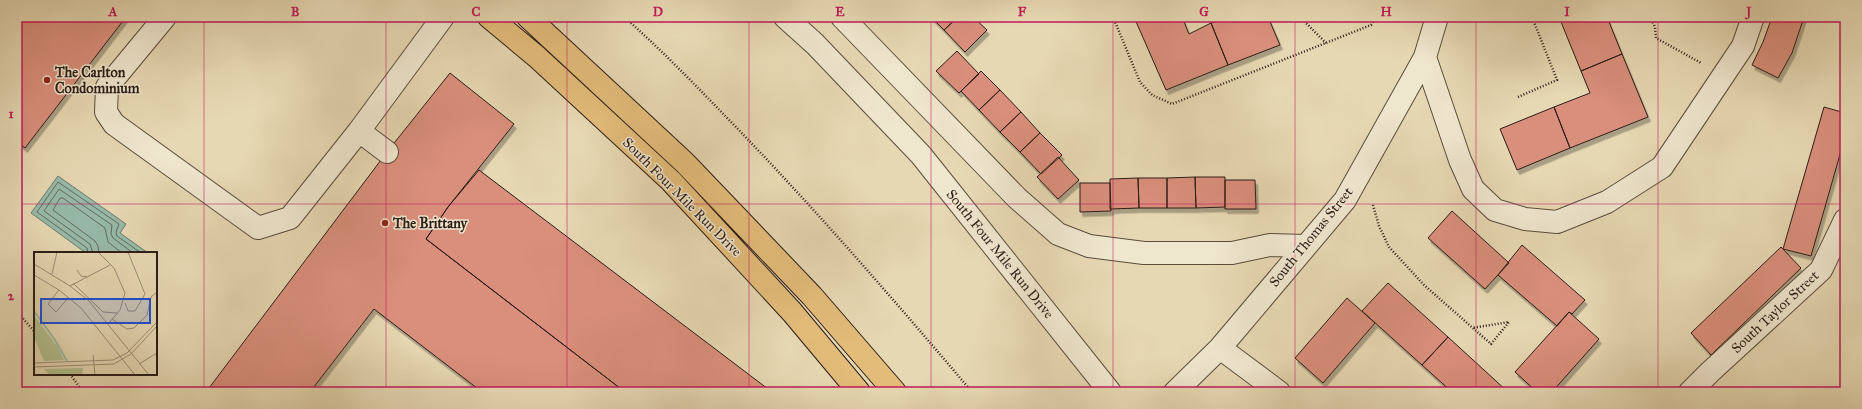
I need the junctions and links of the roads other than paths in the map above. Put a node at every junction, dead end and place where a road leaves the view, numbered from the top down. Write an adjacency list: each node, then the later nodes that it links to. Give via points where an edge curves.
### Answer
1 (165, 17): 10 (street, via 107,87 106,112 114,124 258,228 290,218)
2 (443, 17): 10 (street)
3 (489, 17): 15 (main road, South Four Mile Run Drive, via 538,57 671,181 792,312)
4 (528, 17): 16 (main road, South Four Mile Run Drive, via 686,163 812,296)
5 (786, 17): 17 (street, South Four Mile Run Drive, via 921,155)
6 (842, 17): 13 (street, via 1017,198 1058,234 1089,246 1144,254 1232,252 1270,246)
7 (1437, 17): 9 (street, South Thomas Street)
8 (1753, 17): 9 (street, via 1743,46 1662,167 1607,202 1556,222 1525,219 1495,210 1473,189 1460,160)
9 (1425, 57): 13 (street, South Thomas Street, via 1345,200)
10 (359, 131): 11 (street)
11 (387, 152)
12 (1845, 220): 20 (street, South Taylor Street, via 1821,270)
13 (1306, 246): 14 (street, South Thomas Street)
14 (1220, 348): 18 (street, South Thomas Street); 19 (street)
15 (859, 392)
16 (895, 392)
17 (1110, 392)
18 (1175, 392)
19 (1280, 392)
20 (1690, 392)

